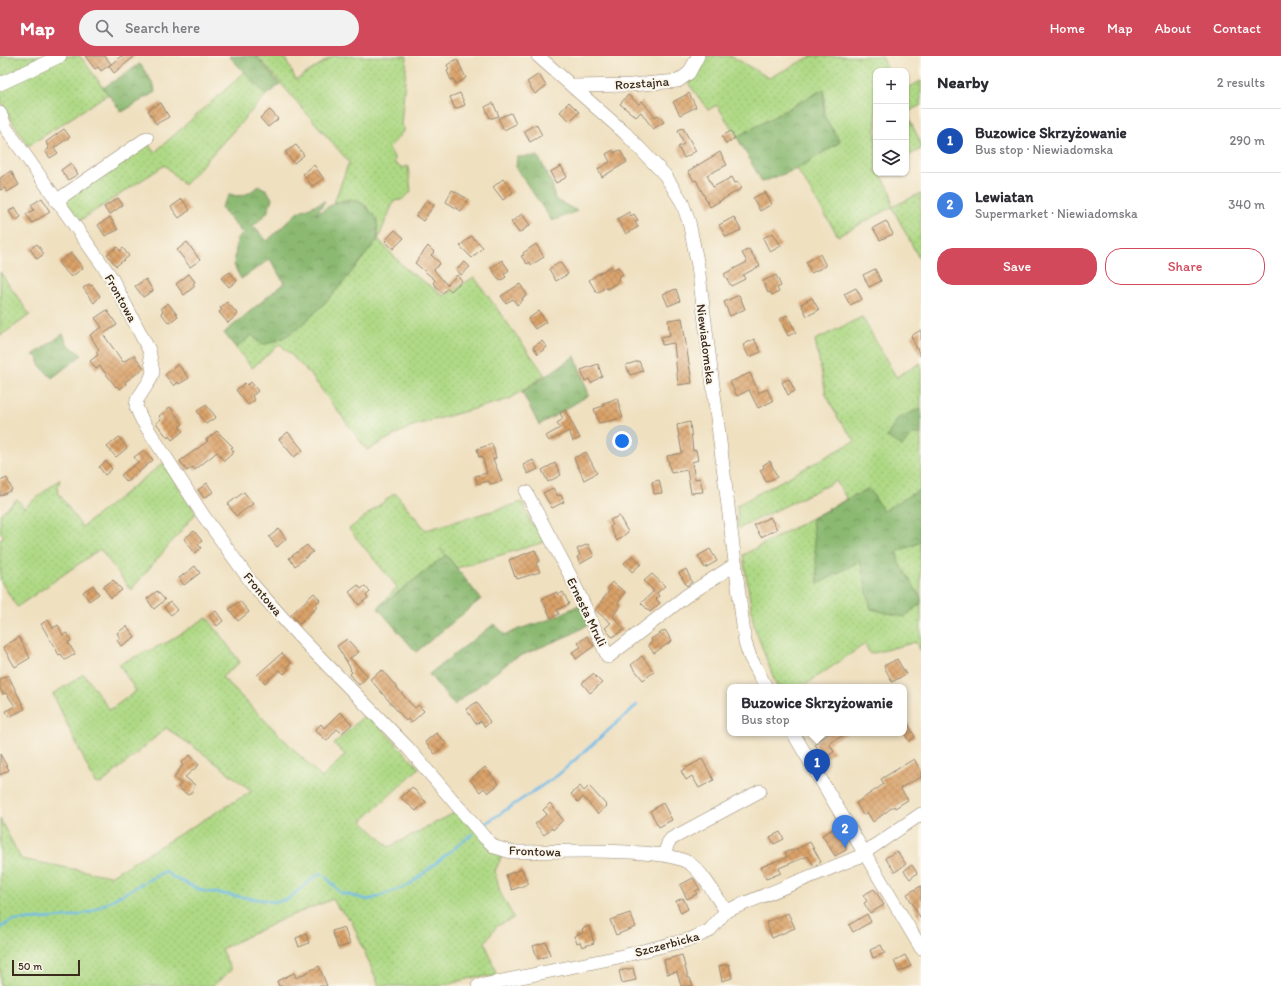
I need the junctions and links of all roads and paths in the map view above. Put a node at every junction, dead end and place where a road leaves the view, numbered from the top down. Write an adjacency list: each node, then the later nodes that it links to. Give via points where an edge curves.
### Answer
1 (60, 56): 4 (street)
2 (538, 56): 5 (street, Niewiadomska)
3 (698, 56): 5 (street, Rozstajna, via 689,73 678,81)
4 (0, 84)
5 (573, 86): 11 (street, Niewiadomska, via 625,133 665,175 682,202 689,222 698,266)
6 (0, 114): 7 (street, Frontowa)
7 (3, 129): 9 (street, Frontowa)
8 (147, 138): 9 (street)
9 (56, 201): 17 (street, Frontowa, via 111,277 149,350 153,372 136,400 136,407 202,515 254,586 408,748 485,838 495,847 510,852 637,852)
10 (526, 492): 11 (street, Ernesta Mruli, via 571,578 608,657 686,596)
11 (736, 564): 12 (street, Niewiadomska, via 745,642)
12 (764, 684)
13 (795, 736): 16 (street)
14 (760, 791): 17 (street, via 671,839)
15 (921, 814): 16 (street, Szczerbicka)
16 (864, 854): 18 (street, Szczerbicka); 19 (street)
17 (664, 855): 18 (street, Frontowa, via 688,862)
18 (726, 911): 20 (street, Szczerbicka, via 709,931 691,939)
19 (921, 948)
20 (478, 986)

